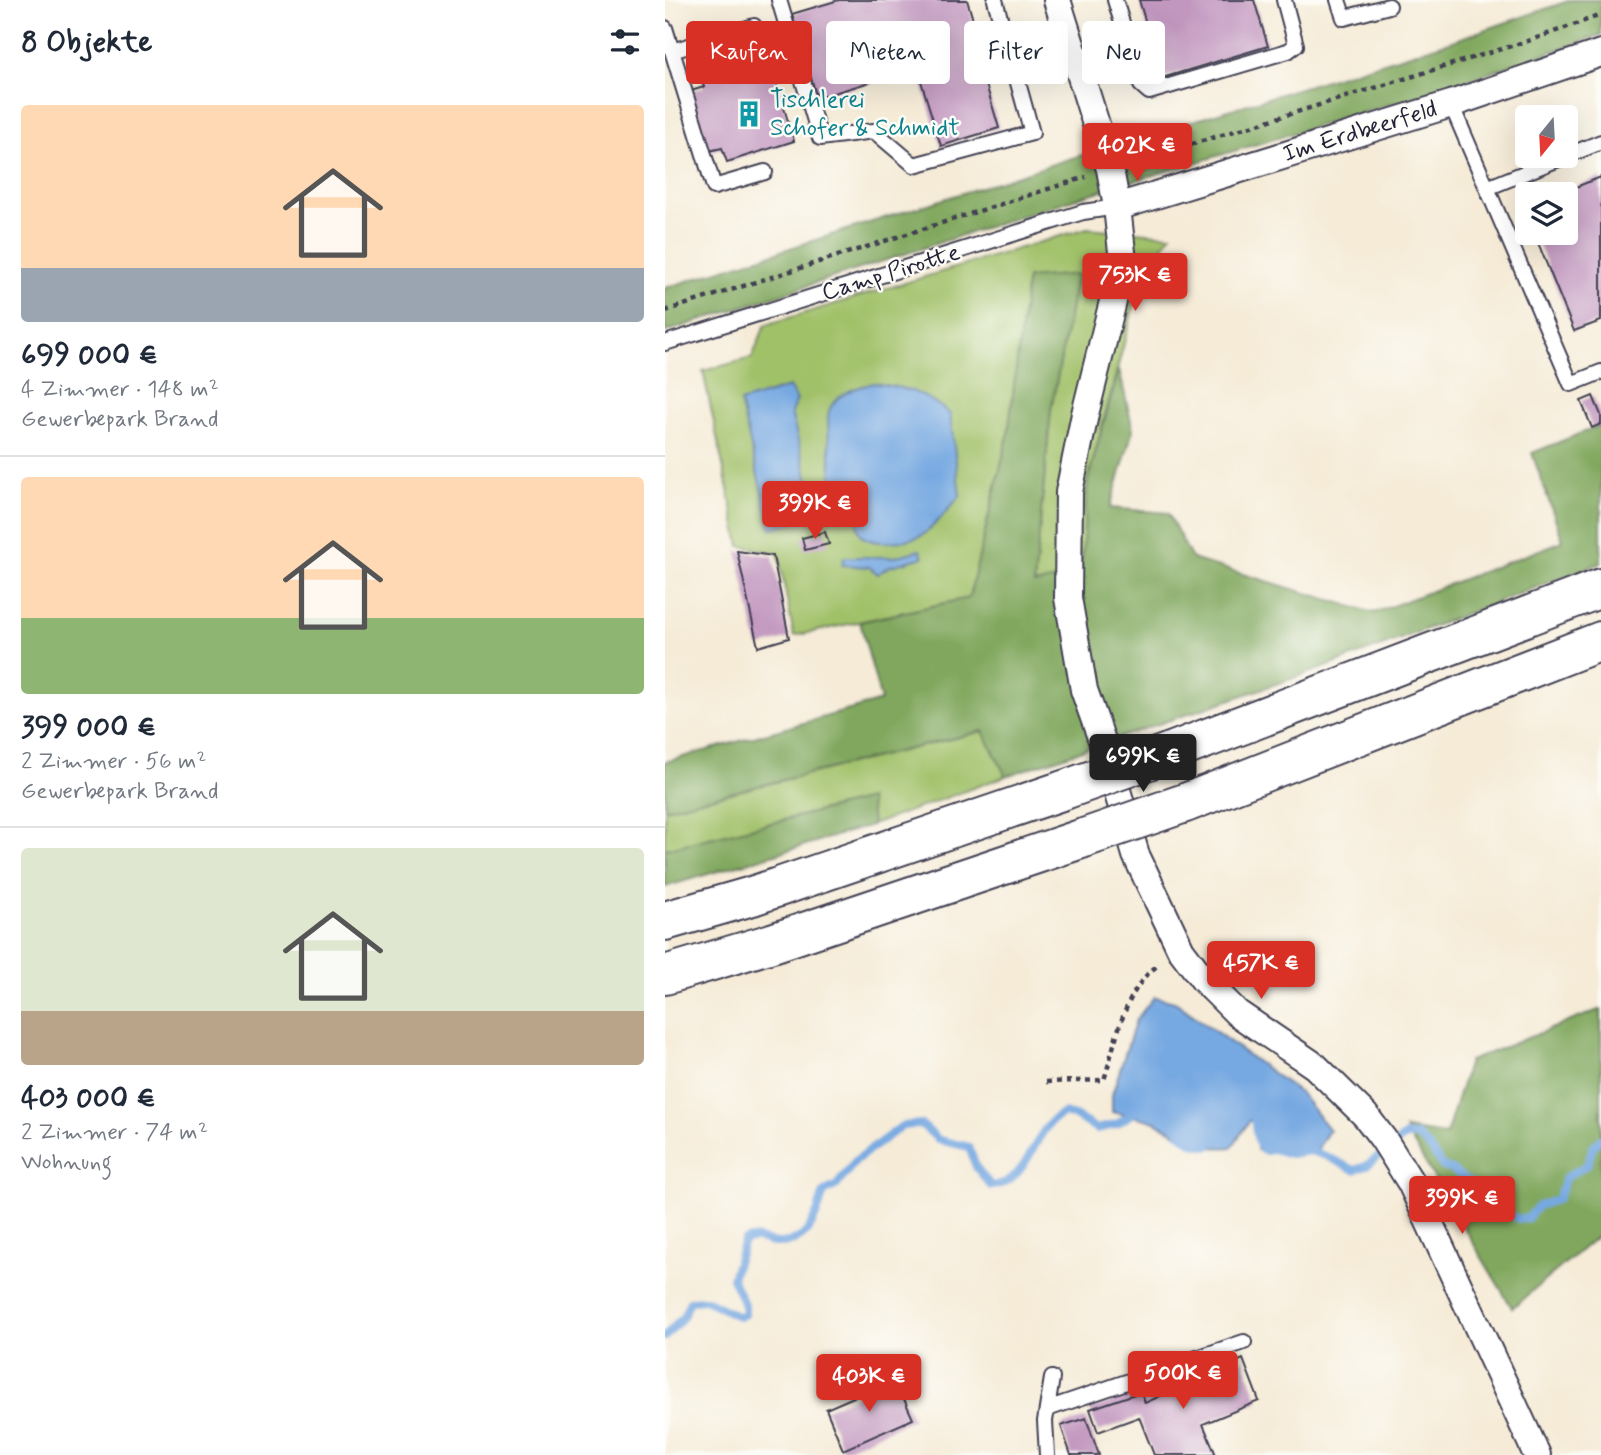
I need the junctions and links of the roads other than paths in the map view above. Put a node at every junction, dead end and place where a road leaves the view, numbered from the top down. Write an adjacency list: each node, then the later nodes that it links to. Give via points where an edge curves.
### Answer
1 (779, 0): 2 (lane, via 820,138 874,131 914,165 1032,133)
2 (995, 0)
3 (1057, 0): 16 (street, via 1110,169)
4 (1115, 0): 5 (lane, via 1141,85 1149,92 1296,46)
5 (1284, 0)
6 (1338, 0): 7 (lane, via 1344,18)
7 (1388, 6)
8 (665, 28): 10 (lane)
9 (686, 47): 10 (lane)
10 (672, 51): 14 (lane, via 714,187)
11 (1601, 53): 12 (street, Im Erdbeerfeld)
12 (1451, 104): 15 (lane); 16 (street, Im Erdbeerfeld)
13 (1601, 142): 15 (lane)
14 (765, 172)
15 (1487, 188): 18 (lane, via 1571,384)
16 (1117, 207): 17 (lane, Camp Pirotte, via 1083,212); 27 (street, via 1123,261 1069,492 1068,598 1084,690 1136,855 1181,950 1203,979 1237,1013 1315,1066 1365,1115 1390,1149 1411,1183)
17 (665, 343)
18 (1601, 372)
19 (1601, 588): 21 (highway, bridge, via 1168,753 752,896)
20 (1601, 641): 22 (highway, bridge, via 1185,803)
21 (665, 921)
22 (665, 975)
23 (1244, 1342): 25 (lane)
24 (1052, 1378): 25 (lane)
25 (1047, 1409): 26 (lane)
26 (1047, 1455)
27 (1537, 1455)

